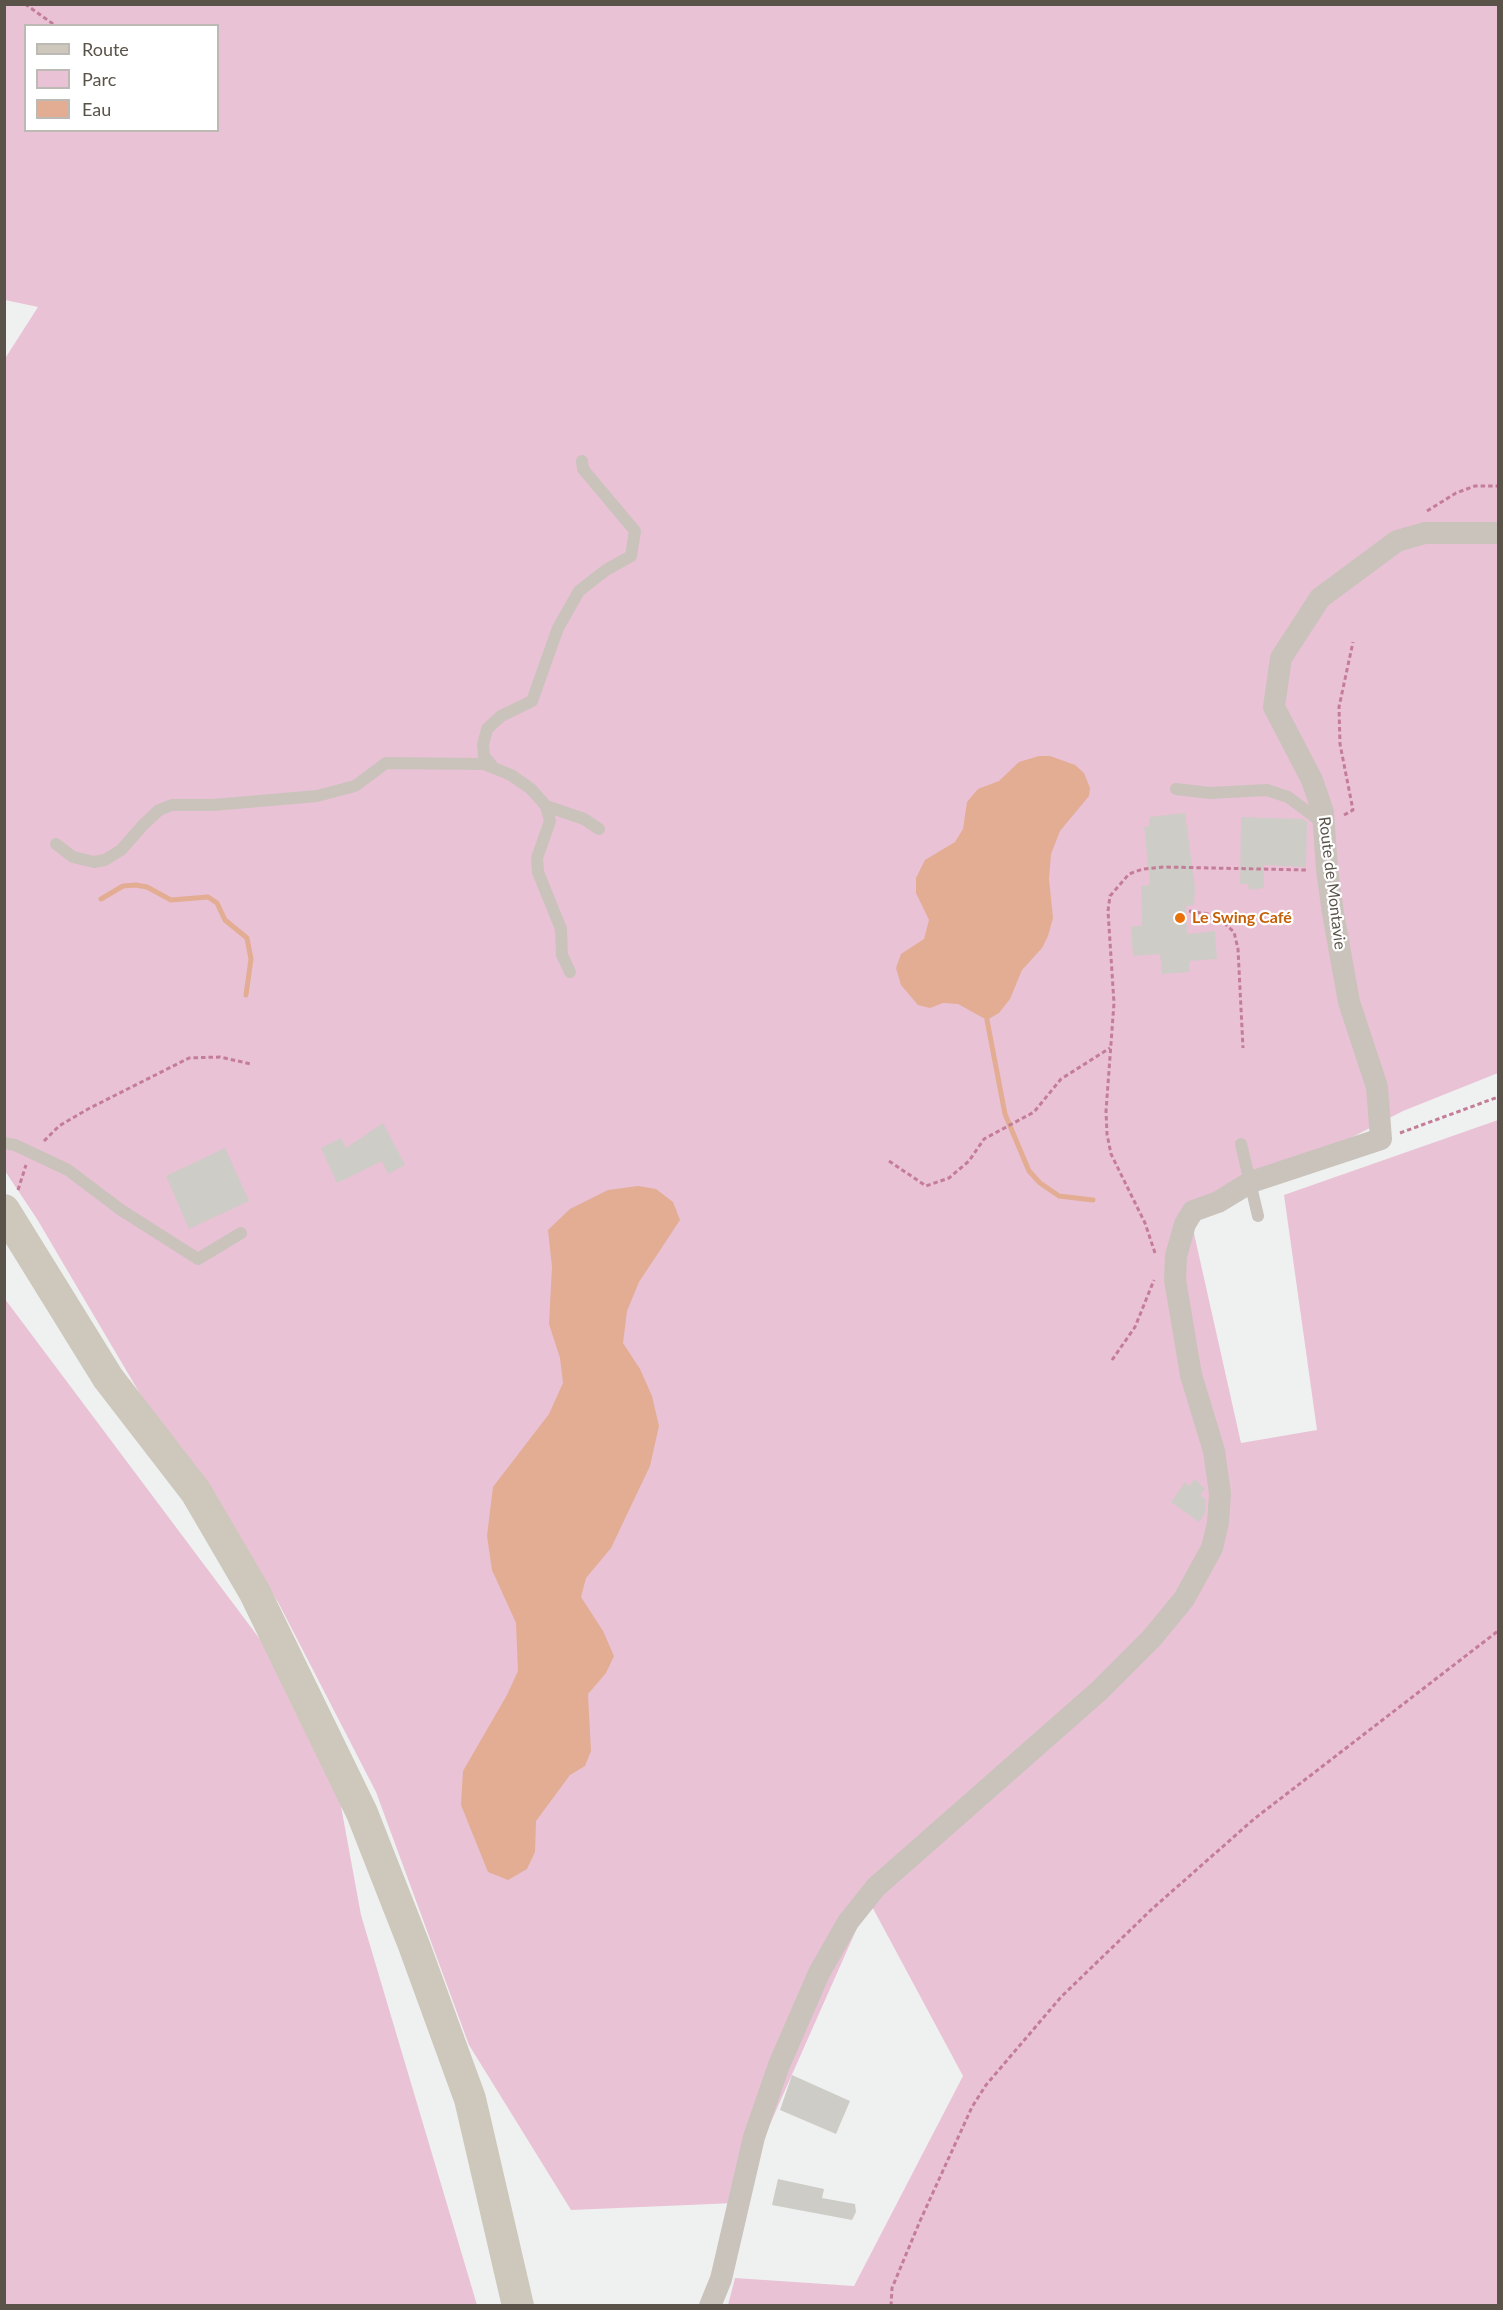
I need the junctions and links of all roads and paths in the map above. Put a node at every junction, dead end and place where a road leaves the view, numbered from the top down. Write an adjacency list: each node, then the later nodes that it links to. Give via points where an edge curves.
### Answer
1 (25, 4): 2 (path)
2 (53, 24)
3 (582, 461): 7 (lane, via 583,469 635,531 631,556 579,591 558,628 532,700 501,716 487,729 484,756)
4 (1498, 486): 5 (path, via 1475,486 1456,493)
5 (1422, 514)
6 (1498, 533): 10 (street, Route de Montavie, via 1425,533 1396,541 1320,598 1281,658 1274,707 1312,780)
7 (495, 768): 9 (lane, via 531,789); 12 (lane, via 458,762 386,763 355,786 317,796 172,805 159,810 121,850 94,862 74,857)
8 (1176, 789): 10 (lane, via 1210,793 1267,790 1288,797)
9 (546, 806): 11 (lane, via 584,819); 15 (lane, via 549,821 537,858 538,872 561,929 562,955)
10 (1324, 824): 20 (street, Route de Montavie, via 1333,913 1349,1002 1377,1087)
11 (599, 829)
12 (56, 843)
13 (1164, 867): 16 (path, via 1129,874 1110,896 1114,1003)
14 (1189, 911): 17 (path, via 1208,914 1234,932)
15 (570, 972)
16 (1111, 1048): 24 (path, via 1061,1078 1034,1112 984,1139 962,1168 934,1184 926,1186 916,1181); 29 (path, via 1106,1111 1111,1154 1144,1222)
17 (1243, 1048)
18 (251, 1064): 23 (path, via 219,1057 189,1058 59,1126)
19 (1498, 1096): 20 (path)
20 (1382, 1139): 25 (street)
21 (4, 1143): 23 (lane)
22 (1241, 1144): 25 (lane)
23 (32, 1153): 27 (path); 28 (lane, via 68,1170 121,1210 198,1259)
24 (889, 1161)
25 (1251, 1182): 26 (lane); 34 (street, via 1218,1202 1193,1211 1179,1239 1176,1256 1175,1280 1191,1375 1214,1451 1220,1493 1212,1548 1201,1572 1185,1599 1151,1639 1100,1690 876,1887 848,1922 819,1973 779,2065 754,2137)
26 (1258, 1216)
27 (9, 1218): 33 (street, via 108,1378 196,1492 255,1593 362,1813 470,2099)
28 (241, 1233)
29 (1157, 1260)
30 (1155, 1278): 31 (path, via 1135,1327)
31 (1112, 1360)
32 (1498, 1631): 35 (path, via 1254,1819 1061,1997 972,2107 892,2288)
33 (518, 2306)
34 (710, 2306)
35 (891, 2306)

